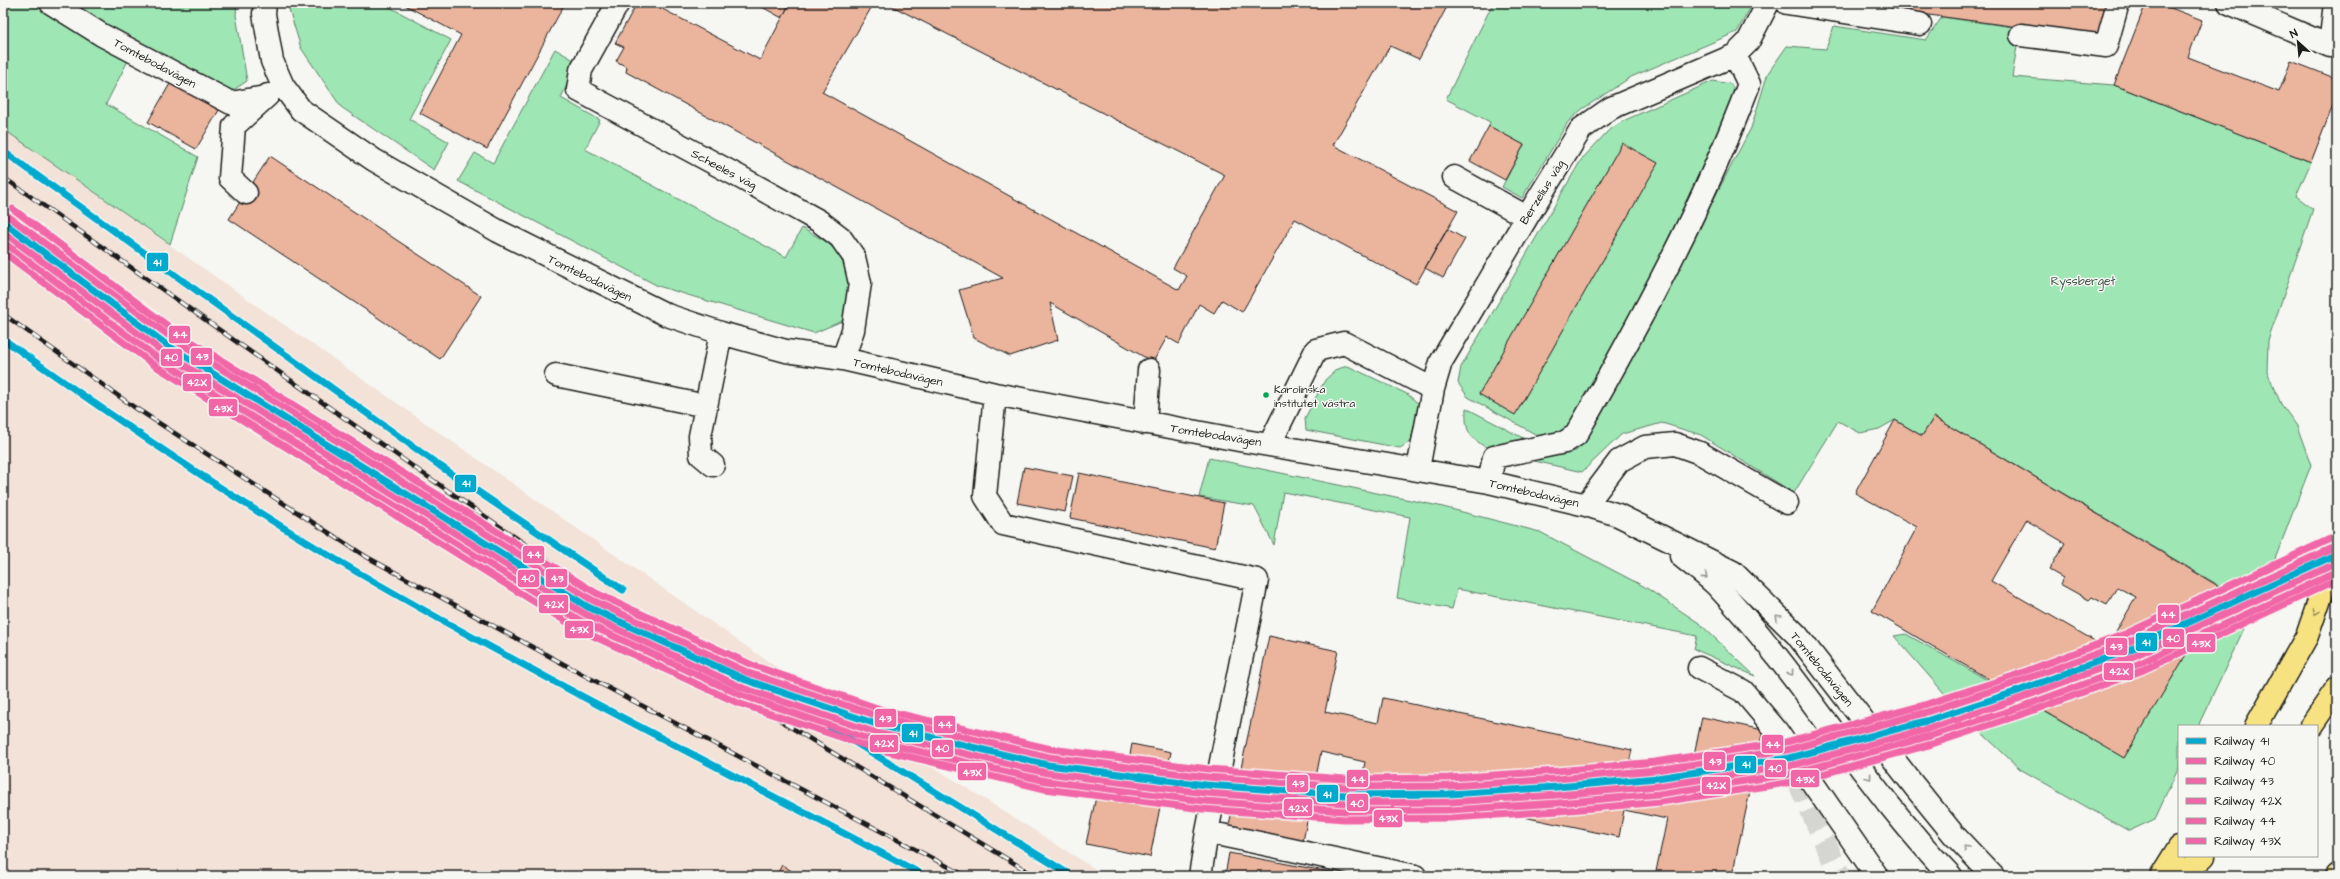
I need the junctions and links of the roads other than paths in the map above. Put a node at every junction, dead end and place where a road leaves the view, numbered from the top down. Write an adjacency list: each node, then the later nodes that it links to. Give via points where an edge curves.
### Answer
1 (51, 3): 12 (street, Tomtebodavägen, via 102,35 231,103)
2 (265, 3): 12 (street, Tomtebodavägen, via 264,14)
3 (618, 3): 17 (street, Scheeles väg, via 581,70 578,90 819,221 840,237 854,257 860,283 853,330)
4 (1768, 3): 11 (street, Berzelius väg, via 1748,42)
5 (1787, 3): 9 (street)
6 (2118, 3): 10 (street, via 2106,46)
7 (2335, 3): 8 (street, via 2330,46)
8 (2234, 4)
9 (1920, 24)
10 (2021, 35)
11 (1735, 55): 15 (street, Berzelius väg, via 1618,104 1582,129); 27 (street, via 1749,84 1734,125 1692,220 1576,435 1565,442 1494,457)
12 (274, 91): 14 (street, via 234,126 230,178); 16 (street, Tomtebodavägen, via 374,160 491,227 666,315)
13 (1454, 177): 15 (street)
14 (246, 193)
15 (1526, 217): 20 (street, Berzelius väg, via 1441,362)
16 (721, 333): 17 (street, Tomtebodavägen, via 786,351); 22 (street)
17 (843, 359): 21 (street, Tomtebodavägen)
18 (1149, 370): 23 (street)
19 (556, 375): 22 (street)
20 (1433, 389): 24 (street, via 1344,343 1316,350); 26 (street, Berzelius väg)
21 (995, 394): 23 (street, Tomtebodavägen); 36 (street, via 985,496 1003,524 1256,580)
22 (706, 406): 25 (street, via 700,436 701,455)
23 (1145, 423): 24 (street, Tomtebodavägen)
24 (1270, 444): 26 (street, Tomtebodavägen)
25 (713, 465)
26 (1418, 469): 27 (street, Tomtebodavägen)
27 (1489, 482): 29 (street, Tomtebodavägen)
28 (1787, 503): 29 (street, via 1700,453 1675,444 1645,447 1619,461)
29 (1586, 505): 30 (street, Tomtebodavägen, via 1618,516)
30 (1654, 533): 42 (street, Tomtebodavägen, one-way to 42, via 1715,584 1781,660 1890,806); 43 (street, Tomtebodavägen, one-way to 30, via 1954,835 1797,635 1734,572)
31 (2337, 549): 34 (highway, one-way to 34, via 2307,636)
32 (1699, 668): 41 (street, via 1743,691 1776,730)
33 (2337, 688): 35 (highway)
34 (2257, 725)
35 (2312, 725)
36 (1207, 832): 39 (street); 40 (street)
37 (2178, 849): 44 (highway)
38 (2203, 857): 45 (highway)
39 (1200, 876)
40 (1415, 876)
41 (1877, 876)
42 (1951, 876)
43 (1993, 876)
44 (2161, 876)
45 (2182, 876)

